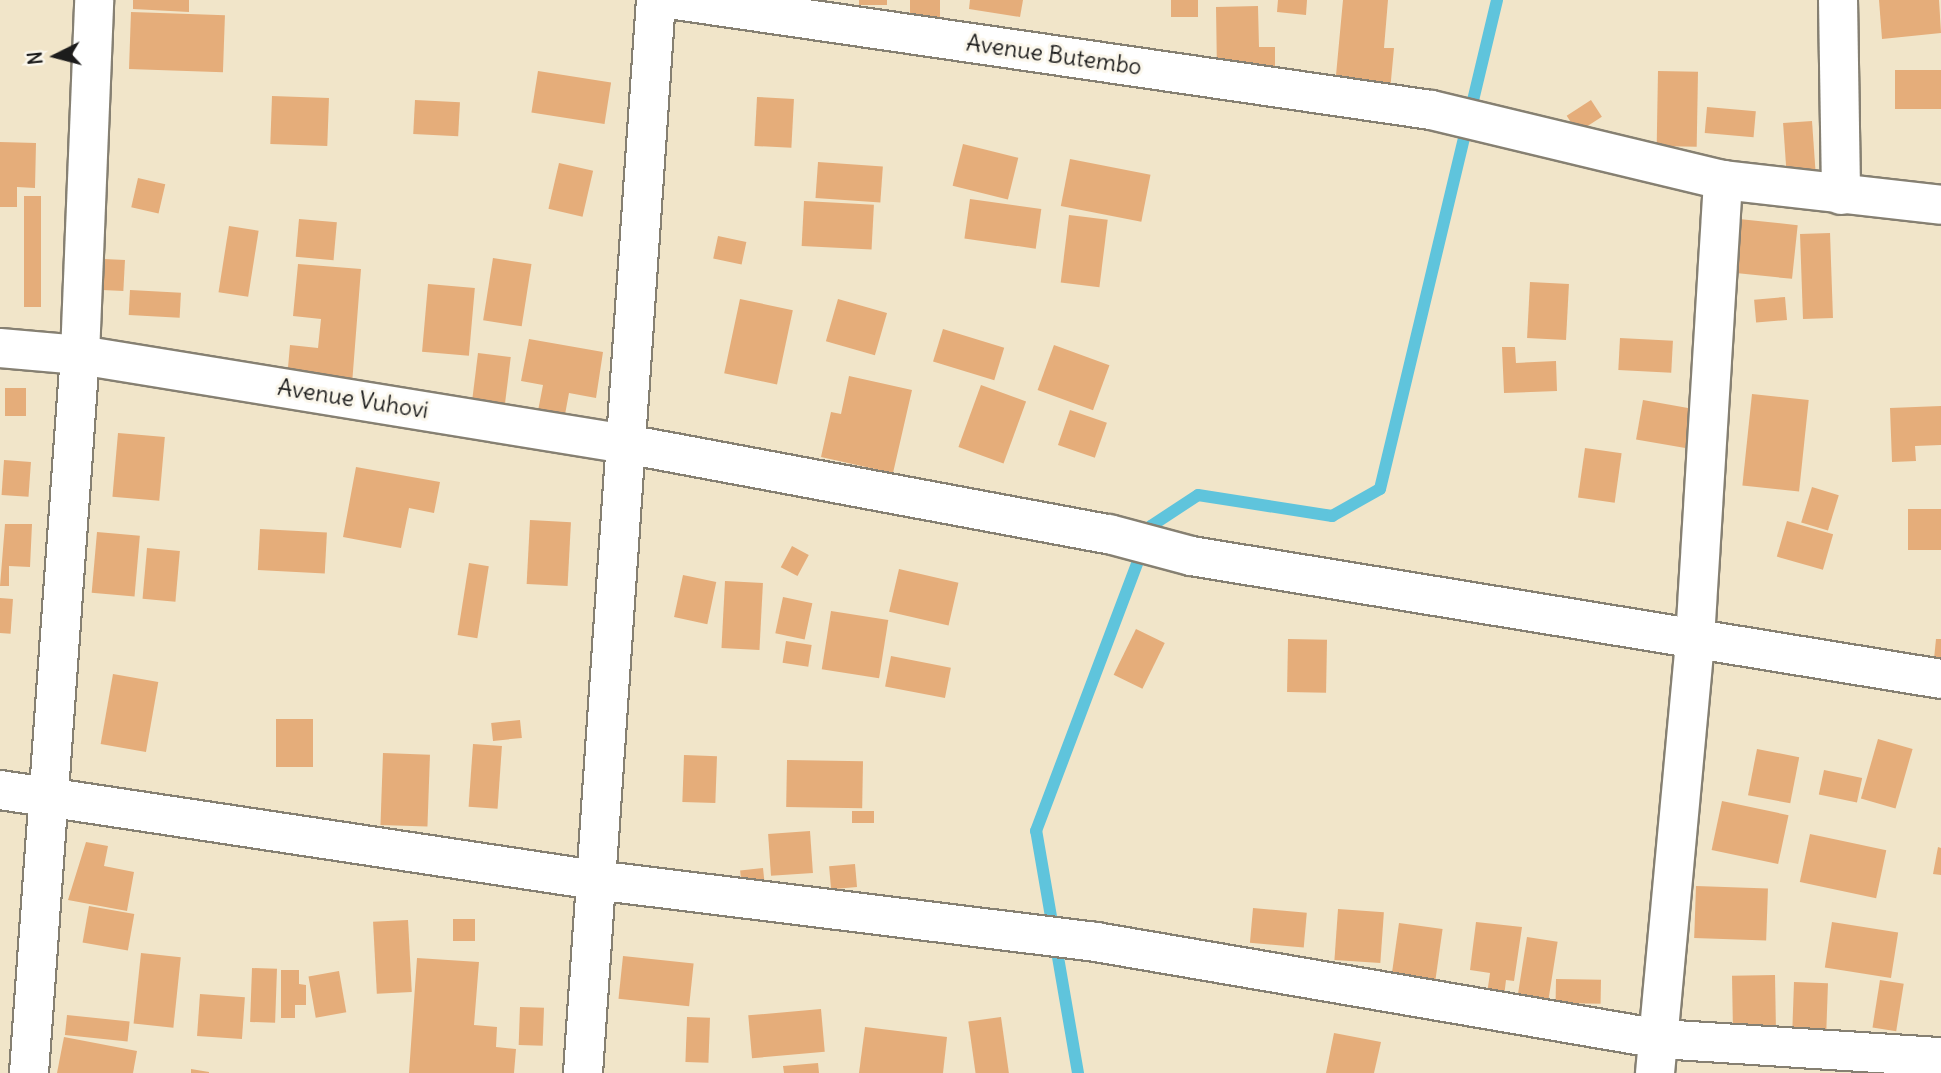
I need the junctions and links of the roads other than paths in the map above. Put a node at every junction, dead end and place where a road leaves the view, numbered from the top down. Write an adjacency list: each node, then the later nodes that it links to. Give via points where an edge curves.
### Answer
1 (94, 0): 9 (street)
2 (656, 0): 10 (street)
3 (676, 0): 5 (street, Avenue Butembo, via 1431,110)
4 (1838, 0): 6 (street)
5 (1723, 180): 6 (street, Avenue Butembo); 11 (street)
6 (1841, 195): 7 (street, Avenue Butembo)
7 (1941, 205)
8 (0, 348): 9 (street, Avenue Vuhovi)
9 (80, 355): 10 (street, Avenue Vuhovi); 14 (street)
10 (626, 444): 11 (street, Avenue Vuhovi, via 1109,534 1191,556); 15 (street)
11 (1695, 639): 12 (street, Avenue Vuhovi); 16 (street)
12 (1941, 679)
13 (0, 790): 14 (street)
14 (51, 798): 15 (street); 18 (street)
15 (595, 880): 16 (street, via 1096,943); 19 (street)
16 (1658, 1056): 17 (street)
17 (1941, 1057)
18 (29, 1073)
19 (583, 1073)

